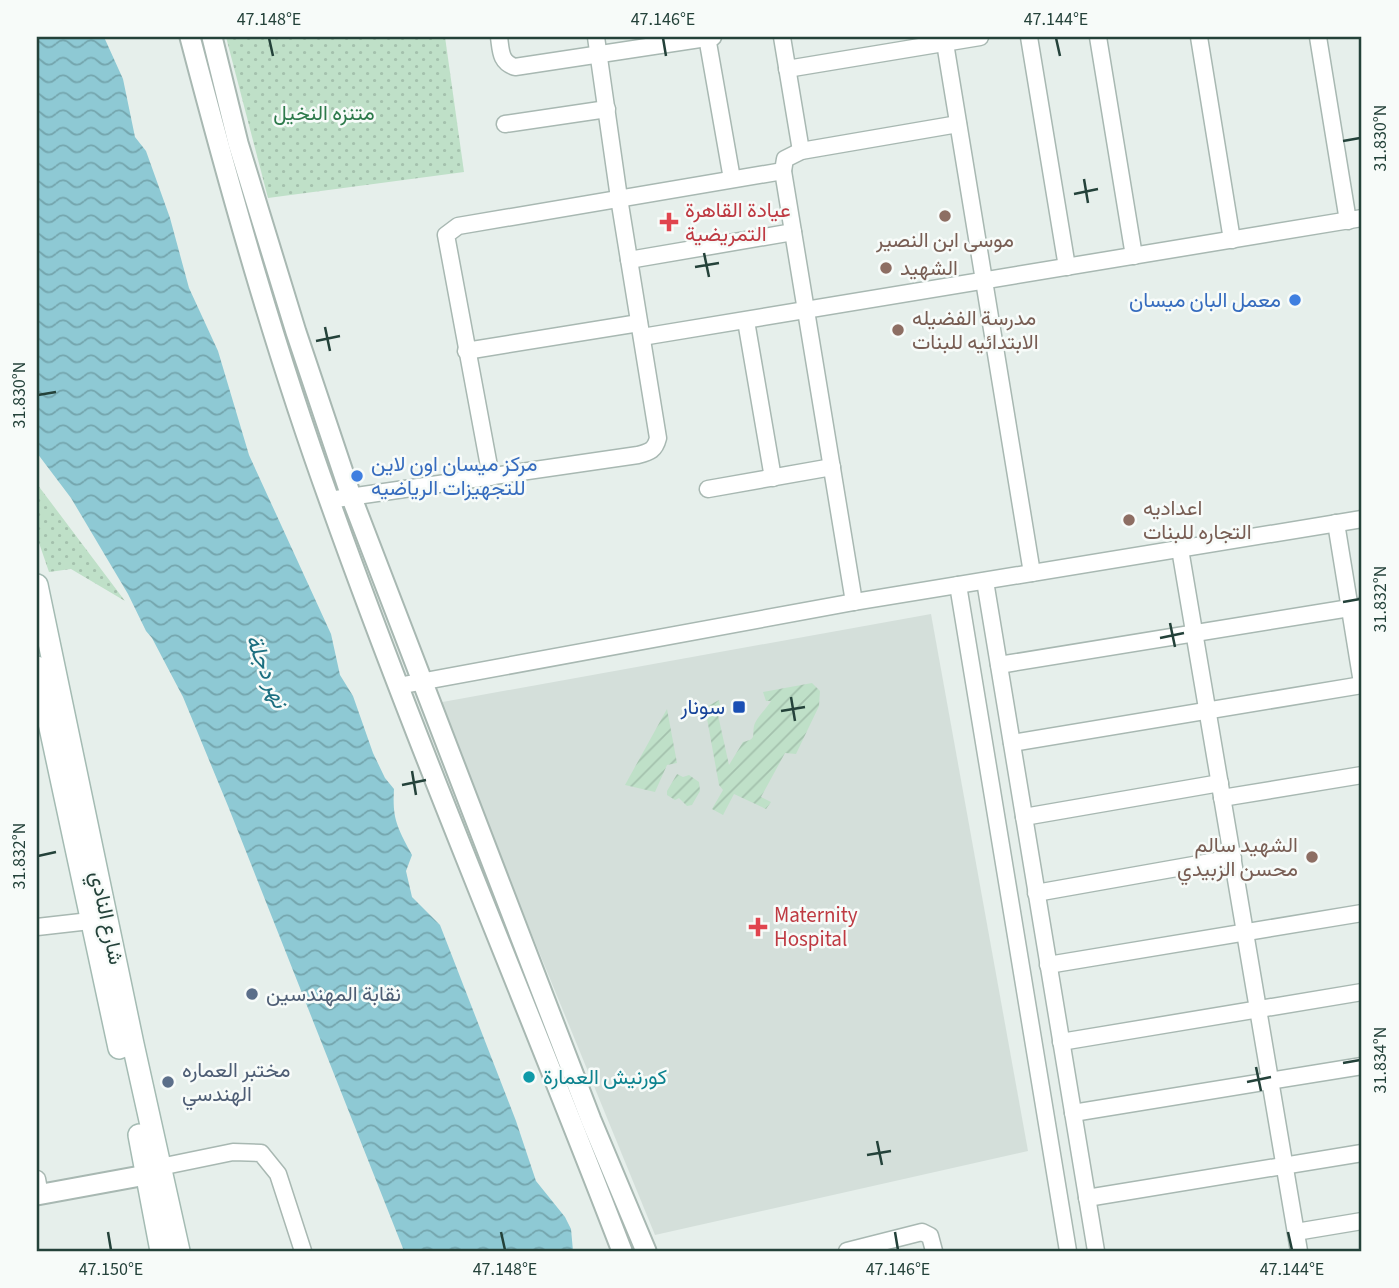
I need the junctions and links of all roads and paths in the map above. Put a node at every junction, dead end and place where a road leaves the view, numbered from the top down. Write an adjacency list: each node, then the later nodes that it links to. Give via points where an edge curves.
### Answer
1 (190, 37): 38 (street, via 275,339)
2 (212, 37): 37 (street, via 238,143)
3 (499, 37): 13 (street, via 502,57 515,68)
4 (596, 37): 13 (street)
5 (709, 37): 13 (street); 20 (street)
6 (782, 37): 14 (street)
7 (980, 37): 12 (street)
8 (1029, 37): 27 (street)
9 (1098, 37): 25 (street)
10 (1199, 37): 24 (street)
11 (1318, 37): 22 (street)
12 (945, 43): 14 (street); 17 (street)
13 (599, 56): 15 (street)
14 (787, 69): 18 (street)
15 (607, 109): 16 (street); 21 (street)
16 (505, 124)
17 (958, 124): 18 (street); 28 (street)
18 (801, 151): 19 (street, via 785,159)
19 (783, 171): 20 (street); 23 (street)
20 (732, 180): 21 (street)
21 (619, 198): 26 (street); 32 (street, via 458,226 446,235)
22 (1355, 220): 24 (street)
23 (793, 232): 26 (street); 29 (street)
24 (1232, 240): 25 (street)
25 (1133, 256): 27 (street)
26 (629, 260): 31 (street)
27 (1067, 267): 28 (street)
28 (984, 281): 29 (street); 42 (street)
29 (806, 310): 30 (street); 33 (street)
30 (746, 321): 31 (street); 35 (street)
31 (640, 330): 32 (street); 34 (street, via 656,447 638,455)
32 (466, 351): 34 (street)
33 (832, 467): 35 (street); 46 (street)
34 (491, 477): 37 (street)
35 (773, 478): 36 (street)
36 (708, 489)
37 (351, 496): 38 (street); 51 (street)
38 (329, 500): 53 (street)
39 (1362, 519): 40 (street)
40 (1336, 523): 41 (street); 47 (street)
41 (1180, 549): 42 (street); 48 (street)
42 (1032, 573): 43 (street)
43 (985, 581): 45 (street); 49 (street)
44 (37, 585): 77 (main road, شارع النادي)
45 (958, 585): 46 (street); 70 (street)
46 (854, 602): 51 (street)
47 (1356, 607): 48 (street); 52 (street)
48 (1195, 633): 49 (street); 54 (street)
49 (999, 666): 56 (street)
50 (37, 667): 55 (main road, شارع النادي)
51 (422, 681): 53 (street); 86 (street)
52 (1362, 684): 54 (street)
53 (398, 687): 85 (street)
54 (1208, 710): 56 (street); 58 (street)
55 (41, 713): 63 (main road, شارع النادي)
56 (1012, 743): 59 (street)
57 (1362, 775): 58 (street)
58 (1221, 790): 59 (street); 60 (street)
59 (1024, 817): 61 (street)
60 (1233, 858): 61 (street); 65 (street)
61 (1037, 893): 66 (street)
62 (1362, 913): 65 (street)
63 (90, 920): 64 (street); 77 (main road, شارع النادي, via 140,1142)
64 (37, 927)
65 (1245, 933): 66 (street); 68 (street)
66 (1048, 965): 69 (street)
67 (1362, 992): 68 (street)
68 (1258, 1009): 71 (street); 73 (street)
69 (1057, 1018): 70 (street); 71 (street)
70 (1030, 1022): 89 (street)
71 (1061, 1042): 74 (street)
72 (1362, 1066): 73 (street)
73 (1270, 1081): 74 (street); 76 (street)
74 (1073, 1113): 79 (street)
75 (1362, 1153): 76 (street)
76 (1285, 1166): 79 (street); 81 (street)
77 (153, 1171): 78 (street); 82 (main road, شارع النادي); 83 (main road, شارع النادي); 84 (street, via 233,1152 261,1153 278,1174)
78 (38, 1190)
79 (1087, 1198): 90 (street)
80 (1362, 1221): 81 (street)
81 (1296, 1232): 91 (street)
82 (161, 1251)
83 (179, 1251)
84 (303, 1251)
85 (622, 1251)
86 (646, 1251)
87 (847, 1251): 88 (street, via 922,1231 930,1236)
88 (934, 1251)
89 (1068, 1251)
90 (1096, 1251)
91 (1299, 1251)

